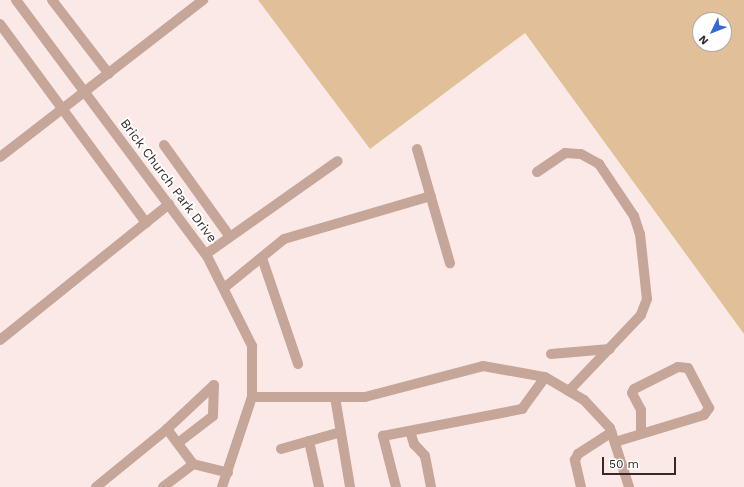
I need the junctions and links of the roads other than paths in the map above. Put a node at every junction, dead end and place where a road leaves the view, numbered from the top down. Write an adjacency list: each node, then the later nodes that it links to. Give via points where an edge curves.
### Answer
1 (16, 0): 6 (street, Brick Church Park Drive)
2 (52, 0): 5 (street)
3 (203, 0): 5 (street)
4 (0, 24): 7 (street)
5 (109, 74): 6 (street)
6 (86, 93): 7 (street); 14 (street, Brick Church Park Drive)
7 (63, 110): 10 (street); 15 (street)
8 (164, 145): 16 (street)
9 (417, 150): 13 (street)
10 (0, 157)
11 (338, 161): 16 (street)
12 (537, 172): 22 (street, via 565,153 581,154 599,164 634,216 640,234 647,299 641,315)
13 (431, 196): 18 (street, via 284,239); 19 (street)
14 (169, 204): 15 (street); 17 (street, Brick Church Park Drive)
15 (146, 223): 21 (street)
16 (230, 237): 17 (street)
17 (206, 254): 20 (street, Brick Church Park Drive)
18 (262, 258): 20 (street); 24 (street)
19 (450, 264)
20 (224, 288): 27 (street, Brick Church Park Drive, via 252,346)
21 (0, 340)
22 (610, 349): 23 (street); 26 (street)
23 (551, 354)
24 (298, 364)
25 (545, 377): 26 (street); 28 (street, via 483,366 365,397); 30 (street, via 522,409)
26 (569, 391): 32 (street, via 584,400)
27 (252, 397): 28 (street); 39 (street, Brick Church Park Drive)
28 (335, 397): 31 (street)
29 (167, 429): 36 (street); 36 (street, via 214,385 213,416); 40 (street)
30 (410, 431): 45 (street, via 383,436); 46 (street, via 414,444 425,456)
31 (341, 432): 34 (street); 44 (street)
32 (612, 432): 35 (street); 47 (street, via 578,454 575,460)
33 (641, 433): 33 (street, via 704,414 709,408 688,368 678,367 634,389 632,393 641,410); 35 (street)
34 (309, 441): 37 (street); 43 (street)
35 (615, 442): 48 (street)
36 (178, 444): 38 (street)
37 (281, 449)
38 (193, 464): 39 (street); 41 (street)
39 (228, 473): 42 (street, Brick Church Park Drive)
40 (96, 487)
41 (163, 487)
42 (222, 487)
43 (319, 487)
44 (350, 487)
45 (396, 487)
46 (431, 487)
47 (581, 487)
48 (629, 487)

